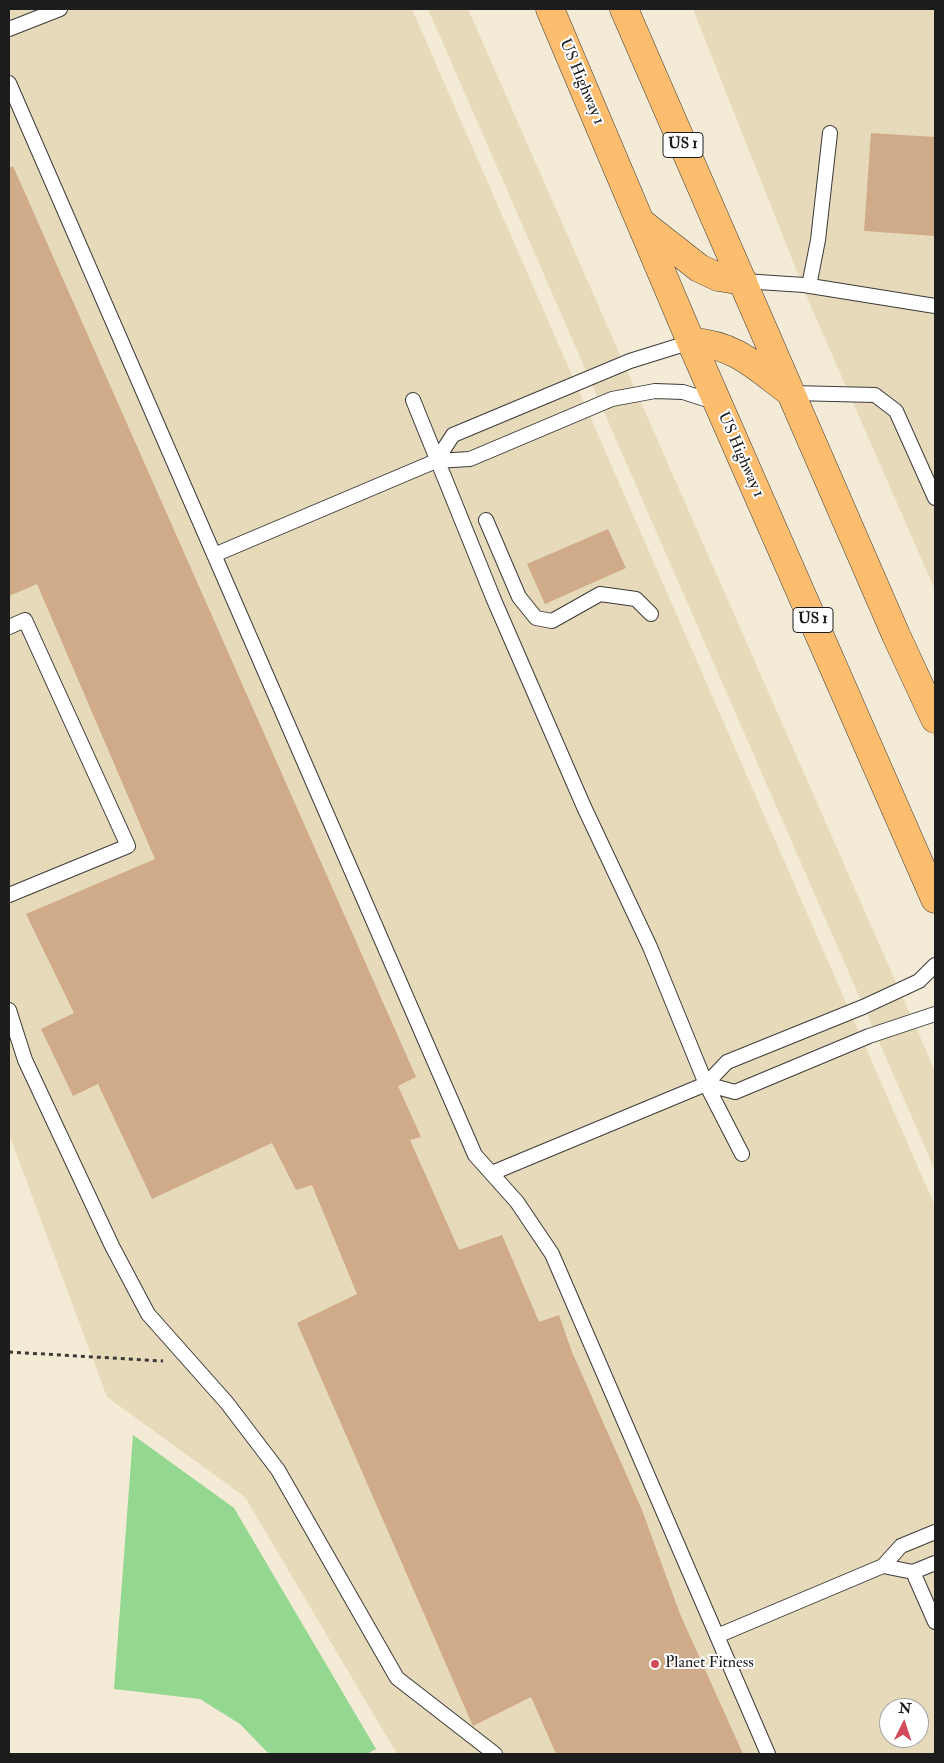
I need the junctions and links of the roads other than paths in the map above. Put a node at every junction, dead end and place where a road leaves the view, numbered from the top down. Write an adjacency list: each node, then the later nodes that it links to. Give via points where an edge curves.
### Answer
1 (60, 9): 4 (lane)
2 (550, 9): 7 (main road, US Highway 1 / US 1)
3 (624, 9): 8 (main road, US 1)
4 (9, 29)
5 (10, 88): 18 (lane)
6 (830, 133): 9 (lane, via 818,240)
7 (641, 223): 8 (main road, via 699,268); 11 (main road, US Highway 1 / US 1)
8 (743, 281): 9 (lane); 12 (main road, US 1)
9 (809, 286): 10 (lane)
10 (935, 306)
11 (691, 342): 12 (main road, via 712,343 737,353); 14 (main road, US Highway 1 / US 1); 15 (lane, via 630,362 453,435)
12 (792, 393): 16 (lane, via 875,395 896,411); 21 (main road, US 1)
13 (413, 400): 15 (lane)
14 (717, 403): 15 (lane, via 683,392 655,391 612,399 470,459); 23 (main road, US Highway 1 / US 1)
15 (436, 461): 18 (lane); 27 (lane, via 584,807 650,947)
16 (935, 498)
17 (486, 520): 19 (lane, via 519,597 536,618 552,621 600,594 636,600)
18 (214, 556): 29 (lane, via 475,1155)
19 (651, 614)
20 (9, 627): 22 (lane, via 25,620 128,846)
21 (935, 719)
22 (9, 895)
23 (935, 899)
24 (935, 965): 27 (lane, via 919,982 727,1062)
25 (9, 1010): 36 (lane, via 25,1060 112,1246 148,1314 227,1403 278,1470 397,1678)
26 (935, 1014): 27 (lane, via 869,1036 735,1092)
27 (706, 1084): 28 (lane); 29 (lane)
28 (742, 1154)
29 (492, 1173): 35 (lane, via 517,1202 552,1254)
30 (935, 1532): 32 (lane, via 901,1546)
31 (935, 1563): 33 (lane)
32 (883, 1566): 33 (lane); 35 (lane)
33 (913, 1572): 34 (lane)
34 (935, 1622)
35 (717, 1636): 37 (lane)
36 (495, 1754)
37 (768, 1754)

